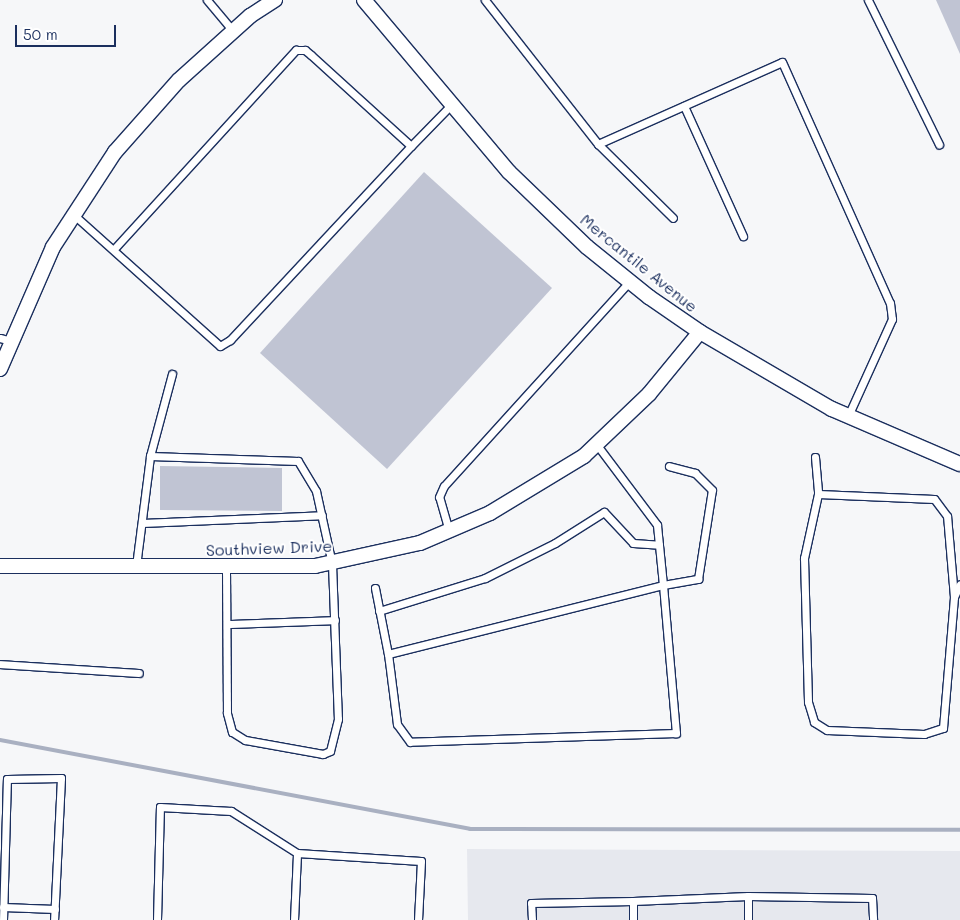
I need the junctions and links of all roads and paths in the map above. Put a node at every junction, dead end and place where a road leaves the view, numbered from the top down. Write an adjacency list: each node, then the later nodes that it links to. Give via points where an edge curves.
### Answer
1 (207, 0): 6 (lane)
2 (274, 0): 6 (street)
3 (364, 0): 7 (street, Mercantile Avenue)
4 (485, 0): 9 (lane)
5 (868, 0): 10 (lane)
6 (233, 31): 12 (street, via 179,80 115,152)
7 (450, 106): 11 (lane); 16 (street, Mercantile Avenue, via 539,202)
8 (684, 106): 9 (lane); 14 (lane); 21 (lane, via 782,62 890,304 892,319)
9 (598, 144): 13 (lane)
10 (939, 144)
11 (410, 146): 15 (lane, via 230,340 220,346); 15 (lane, via 311,55 305,50 296,50)
12 (74, 215): 15 (lane); 18 (street, via 53,247)
13 (673, 218)
14 (743, 236)
15 (114, 250)
16 (630, 281): 17 (street, Mercantile Avenue); 30 (lane, via 444,486 439,497)
17 (700, 332): 21 (street, Mercantile Avenue); 22 (street, Southview Drive, via 649,394)
18 (5, 340): 19 (street)
19 (0, 369)
20 (172, 374): 23 (lane)
21 (848, 416): 25 (street, Mercantile Avenue)
22 (596, 445): 30 (street, Southview Drive, via 532,490); 31 (lane, via 657,524)
23 (150, 456): 28 (lane, via 298,461 316,491); 29 (lane)
24 (815, 457): 27 (lane)
25 (960, 464)
26 (669, 466): 37 (lane, via 695,473 712,490 698,579)
27 (818, 494): 39 (lane, via 934,499 948,516); 39 (lane, via 804,558 808,702 814,722 827,730 924,734 943,728)
28 (322, 515): 29 (lane); 32 (lane)
29 (142, 523): 34 (lane)
30 (449, 531): 32 (street, Southview Drive, via 402,548)
31 (659, 545): 37 (lane); 40 (lane, via 633,543 604,512 555,543 485,578)
32 (332, 564): 35 (street, Southview Drive); 41 (lane)
33 (0, 566): 34 (street, Southview Drive)
34 (136, 567): 35 (street, Southview Drive)
35 (226, 569): 42 (lane)
36 (960, 584): 39 (lane)
37 (663, 585): 43 (lane); 43 (lane, via 676,733 410,742 397,724)
38 (375, 588): 40 (lane)
39 (954, 597)
40 (379, 611): 43 (lane)
41 (335, 620): 42 (lane); 42 (lane, via 338,688 335,744 323,754 237,736 230,727 227,713)
42 (227, 624)
43 (388, 654)
44 (0, 664): 45 (lane)
45 (139, 673)
46 (297, 853): 53 (lane, via 231,811 160,807); 54 (lane); 55 (lane, via 421,861)
47 (748, 896): 48 (lane); 58 (lane); 59 (lane, via 872,898)
48 (633, 901): 56 (lane, via 531,904); 57 (lane)
49 (3, 907): 50 (lane); 50 (lane, via 6,778 61,778); 51 (lane)
50 (55, 909): 52 (lane)
51 (2, 920)
52 (54, 920)
53 (157, 920)
54 (294, 920)
55 (418, 920)
56 (532, 920)
57 (633, 920)
58 (748, 920)
59 (873, 920)

